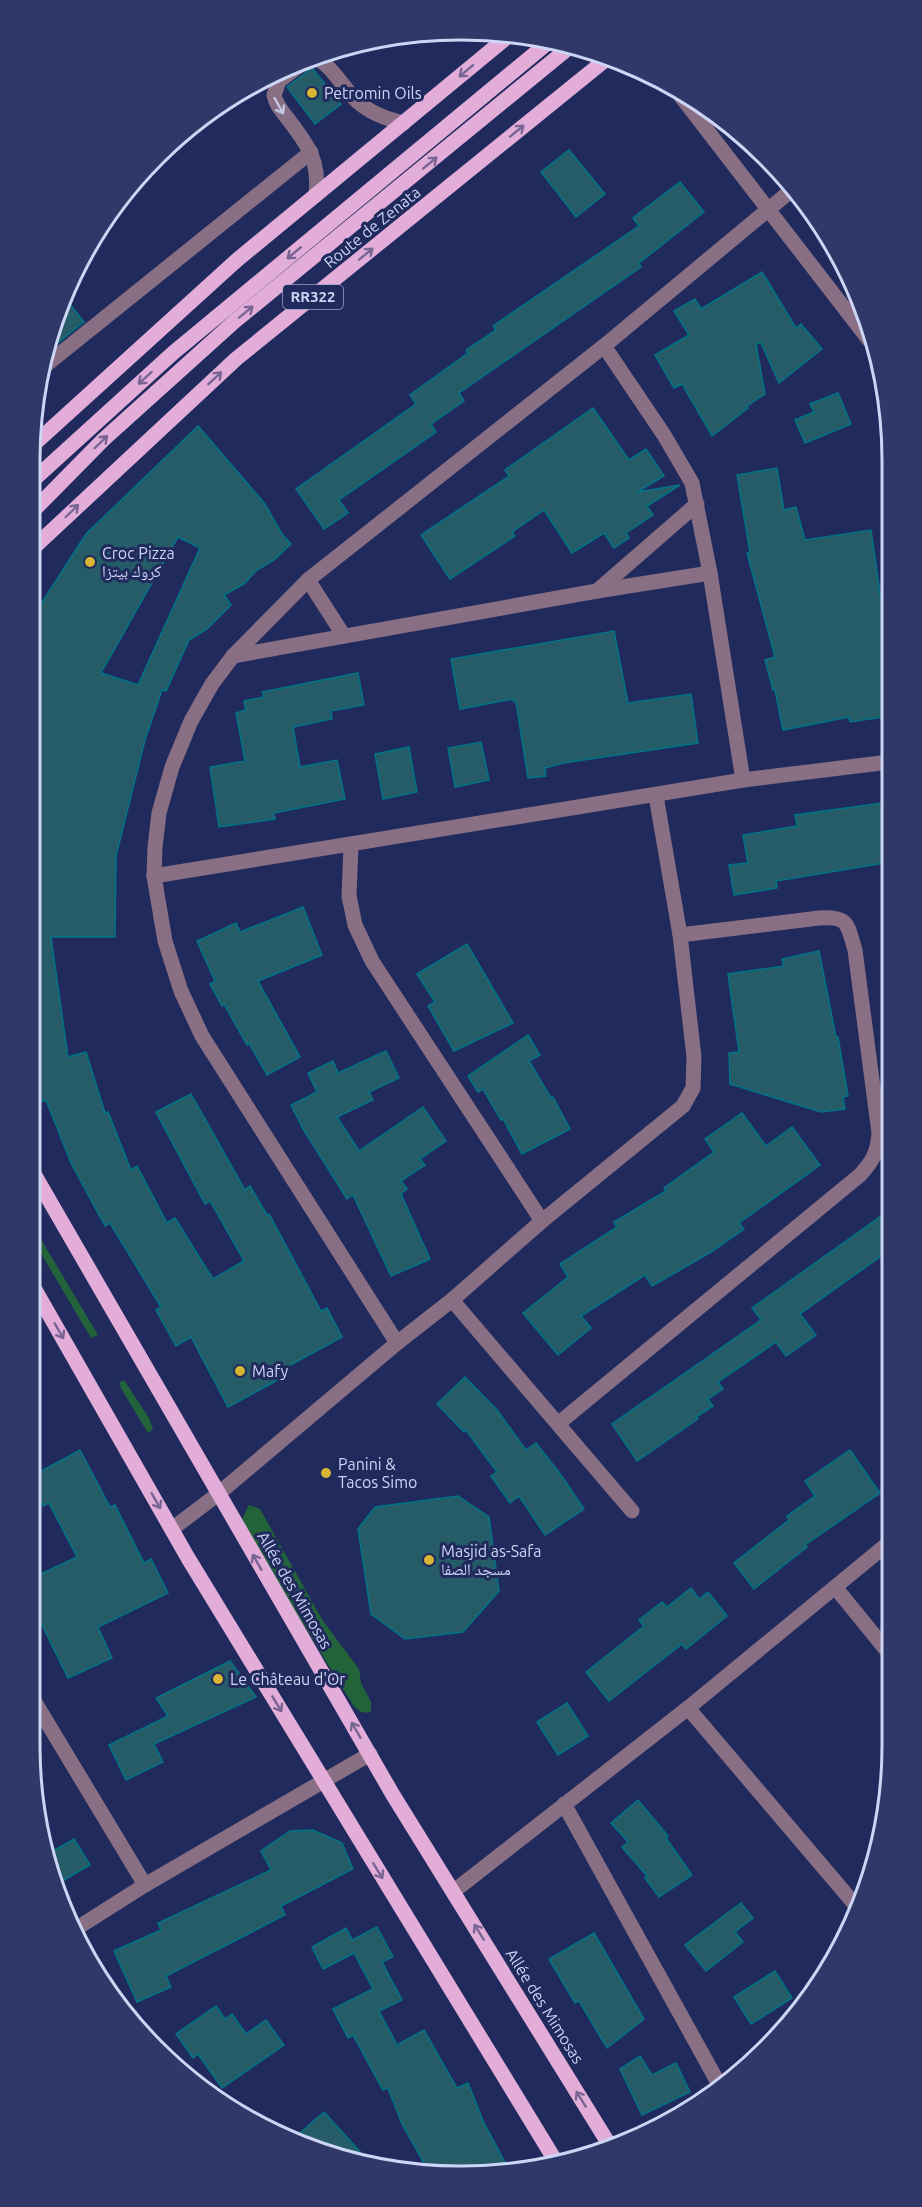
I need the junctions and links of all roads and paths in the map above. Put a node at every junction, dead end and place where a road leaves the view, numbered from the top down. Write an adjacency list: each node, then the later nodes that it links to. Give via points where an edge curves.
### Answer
1 (501, 42): 8 (main road, one-way to 8)
2 (541, 49): 17 (main road, Route de Zenata / RR322, one-way to 17, via 173,353)
3 (562, 53): 18 (main road, Route de Zenata / RR322, one-way to 3, via 104,439 235,321)
4 (325, 63): 8 (street, via 368,110)
5 (600, 64): 20 (main road, Route de Zenata / RR322, one-way to 5, via 236,359)
6 (278, 82): 9 (street, one-way to 9, via 274,95 278,106)
7 (691, 108): 12 (street)
8 (404, 123): 10 (main road)
9 (311, 152): 10 (street, via 317,172); 15 (street)
10 (316, 195): 16 (main road, via 237,260)
11 (787, 195): 12 (street)
12 (770, 209): 13 (street); 14 (street)
13 (859, 327)
14 (604, 346): 19 (street, via 681,461); 22 (street)
15 (53, 359)
16 (41, 438)
17 (40, 474)
18 (40, 504)
19 (697, 504): 21 (street); 23 (street)
20 (40, 542)
21 (710, 573): 23 (street); 27 (street)
22 (308, 580): 24 (street); 25 (street)
23 (597, 591): 24 (street)
24 (344, 636): 25 (street)
25 (233, 656): 30 (street, via 191,721 172,767 159,813)
26 (882, 763): 27 (street)
27 (743, 780): 28 (street)
28 (656, 796): 29 (street); 31 (street)
29 (351, 846): 30 (street); 33 (street, via 349,896 355,925 372,961)
30 (154, 876): 36 (street, via 165,941 181,991 202,1036)
31 (680, 935): 33 (street, via 694,1057 693,1088 683,1106); 37 (street, via 819,918 842,920 855,950 878,1148 873,1161 860,1175)
32 (40, 1184): 38 (main road, Allée des Mimosas)
33 (542, 1221): 35 (street)
34 (40, 1299): 40 (main road, one-way to 40)
35 (452, 1300): 36 (street); 37 (street)
36 (397, 1343): 38 (street)
37 (559, 1423): 39 (street)
38 (218, 1494): 40 (street); 46 (main road, Allée des Mimosas, one-way to 38)
39 (632, 1511)
40 (172, 1529): 47 (main road, one-way to 47)
41 (882, 1548): 42 (street)
42 (835, 1587): 43 (street); 44 (street)
43 (882, 1645)
44 (688, 1708): 48 (street); 51 (street)
45 (40, 1711): 49 (street)
46 (370, 1754): 47 (street); 50 (main road, Allée des Mimosas)
47 (323, 1781): 49 (street); 55 (main road, one-way to 55)
48 (564, 1804): 50 (street); 53 (street)
49 (145, 1885): 52 (street)
50 (454, 1891): 54 (main road, Allée des Mimosas, one-way to 50)
51 (851, 1901)
52 (81, 1925)
53 (717, 2080)
54 (606, 2140)
55 (552, 2156)

